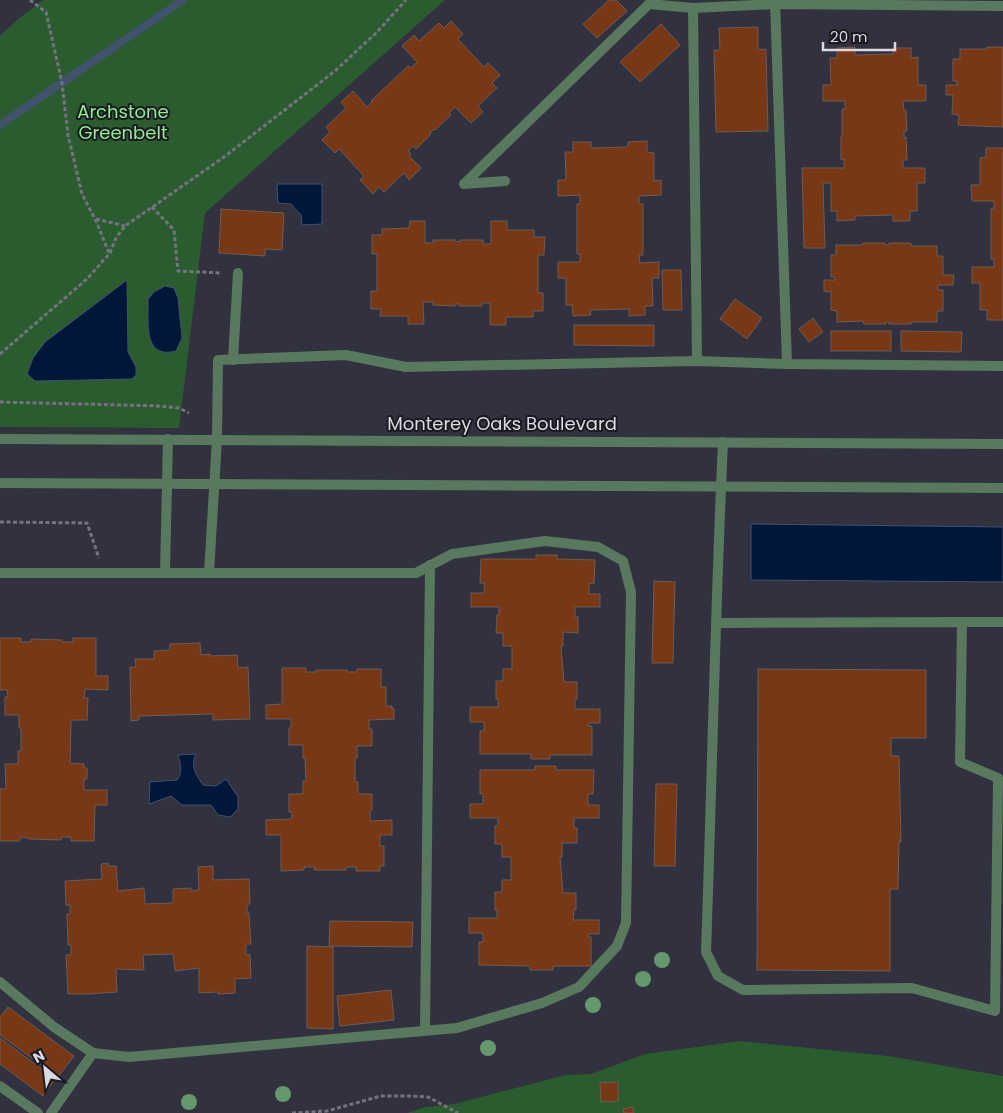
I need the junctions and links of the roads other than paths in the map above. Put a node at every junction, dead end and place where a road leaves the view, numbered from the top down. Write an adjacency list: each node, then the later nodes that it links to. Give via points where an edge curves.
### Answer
1 (775, 2): 2 (street); 3 (street); 8 (street)
2 (1003, 6)
3 (693, 8): 4 (street, via 649,4 464,184); 7 (street)
4 (506, 182)
5 (238, 274): 6 (street)
6 (233, 360): 7 (street, via 346,355 406,368); 12 (street, via 218,360)
7 (697, 361): 8 (street)
8 (787, 364): 9 (street)
9 (1003, 366)
10 (0, 439): 11 (street, Monterey Oaks Boulevard)
11 (168, 439): 12 (street, Monterey Oaks Boulevard); 16 (street)
12 (217, 439): 13 (street, Monterey Oaks Boulevard); 17 (street)
13 (722, 442): 14 (street, Monterey Oaks Boulevard); 18 (street)
14 (1003, 444)
15 (0, 483): 16 (street)
16 (168, 484): 17 (street); 21 (street)
17 (213, 484): 18 (street); 23 (street)
18 (721, 487): 19 (street); 26 (street)
19 (1003, 488)
20 (430, 565): 23 (street, via 416,573); 28 (street); 28 (street, via 452,554 545,541 598,547 623,561 631,592 626,923 617,946 579,986 549,1000 457,1028)
21 (165, 572): 22 (street); 23 (street)
22 (0, 573)
23 (209, 573)
24 (962, 622): 25 (street); 26 (street); 26 (street, via 960,762 998,778 995,1011 912,988 743,990 718,976 706,952)
25 (1003, 622)
26 (716, 623)
27 (0, 982): 29 (street, via 54,1027)
28 (425, 1031): 29 (street, via 130,1056)
29 (93, 1053): 32 (street)
30 (0, 1086): 31 (street)
31 (38, 1113)
32 (50, 1113)

